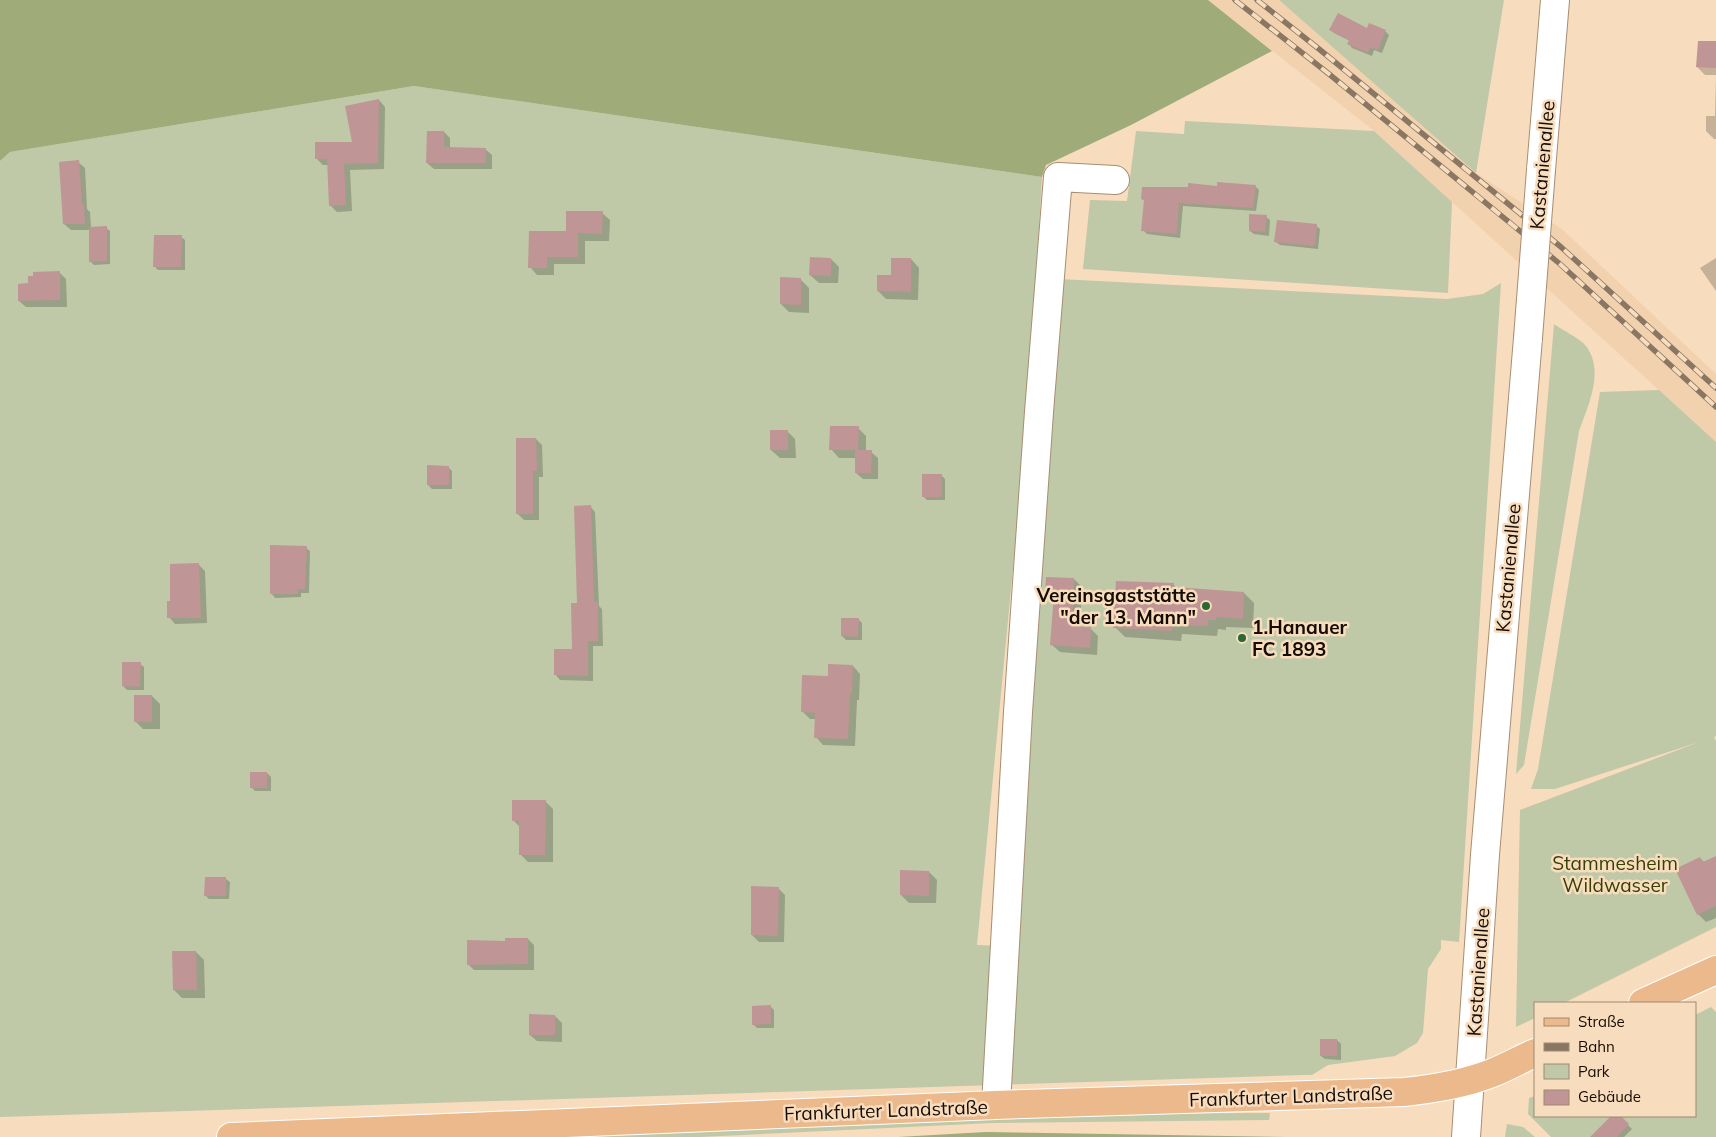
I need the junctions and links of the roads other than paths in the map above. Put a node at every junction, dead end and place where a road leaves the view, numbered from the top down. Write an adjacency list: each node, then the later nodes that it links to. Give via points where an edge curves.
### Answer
1 (1555, 0): 6 (street, Kastanienallee, bridge, via 1487,836)
2 (1115, 180): 7 (street, via 1058,177 1020,693)
3 (1716, 970): 4 (main road)
4 (1645, 1002)
5 (1534, 1053): 6 (main road, Frankfurter Landstraße)
6 (1471, 1080): 7 (main road, Frankfurter Landstraße, via 1404,1092); 9 (street, Kastanienallee)
7 (996, 1105): 8 (main road, Frankfurter Landstraße)
8 (231, 1137)
9 (1466, 1137)

